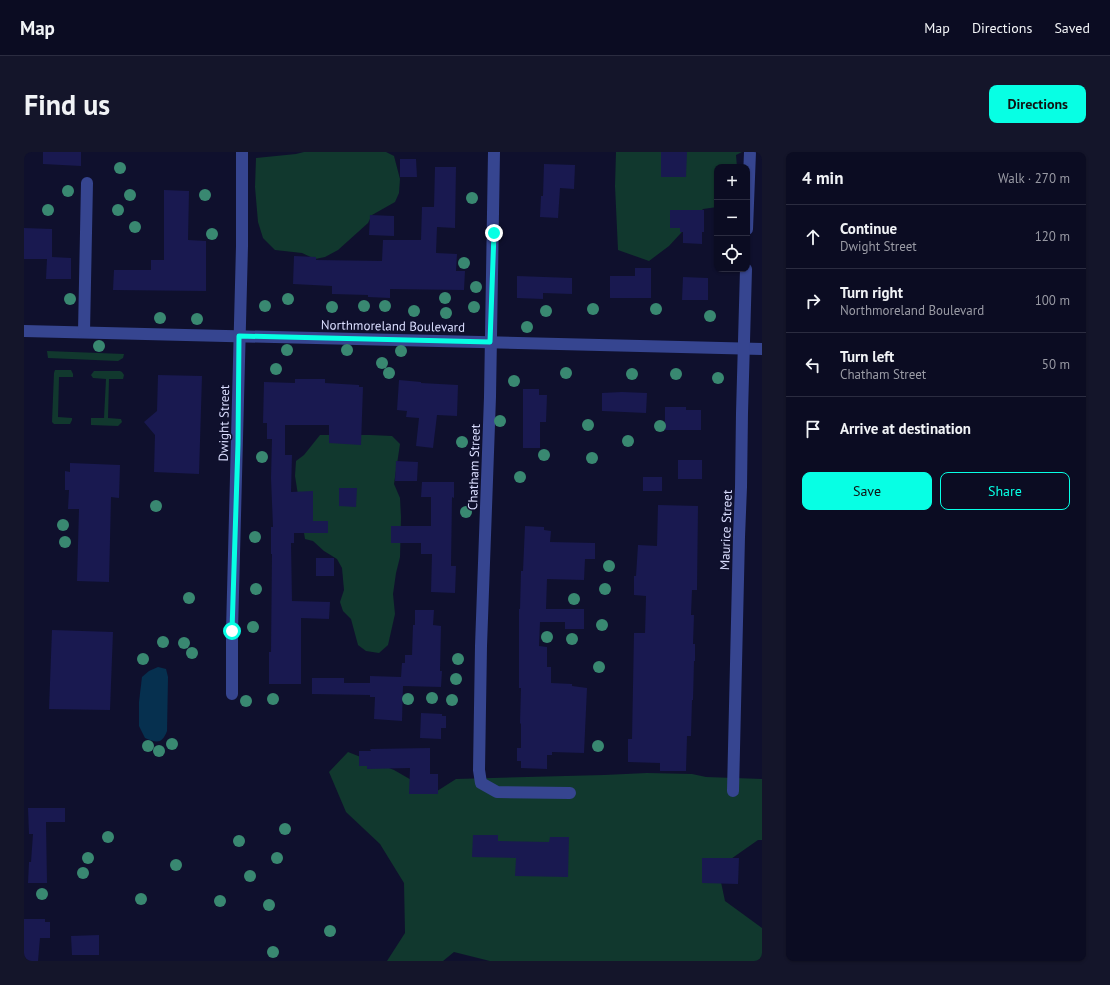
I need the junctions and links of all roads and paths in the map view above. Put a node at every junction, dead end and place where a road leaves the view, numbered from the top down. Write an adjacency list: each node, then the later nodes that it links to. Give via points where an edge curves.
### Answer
1 (242, 152): 9 (street, Dwight Street)
2 (494, 152): 10 (street, Chatham Street)
3 (750, 152): 5 (street)
4 (87, 183): 8 (street)
5 (748, 200)
6 (746, 272): 11 (street, Maurice Street)
7 (24, 331): 8 (street, Northmoreland Boulevard)
8 (84, 332): 9 (street, Northmoreland Boulevard)
9 (239, 336): 10 (street, Northmoreland Boulevard); 13 (street, Dwight Street)
10 (490, 342): 11 (street, Northmoreland Boulevard); 15 (street, Chatham Street, via 487,498 480,646 481,783 497,792)
11 (744, 349): 12 (street, Northmoreland Boulevard); 14 (street, Maurice Street)
12 (762, 349)
13 (232, 694)
14 (733, 791)
15 (570, 793)

